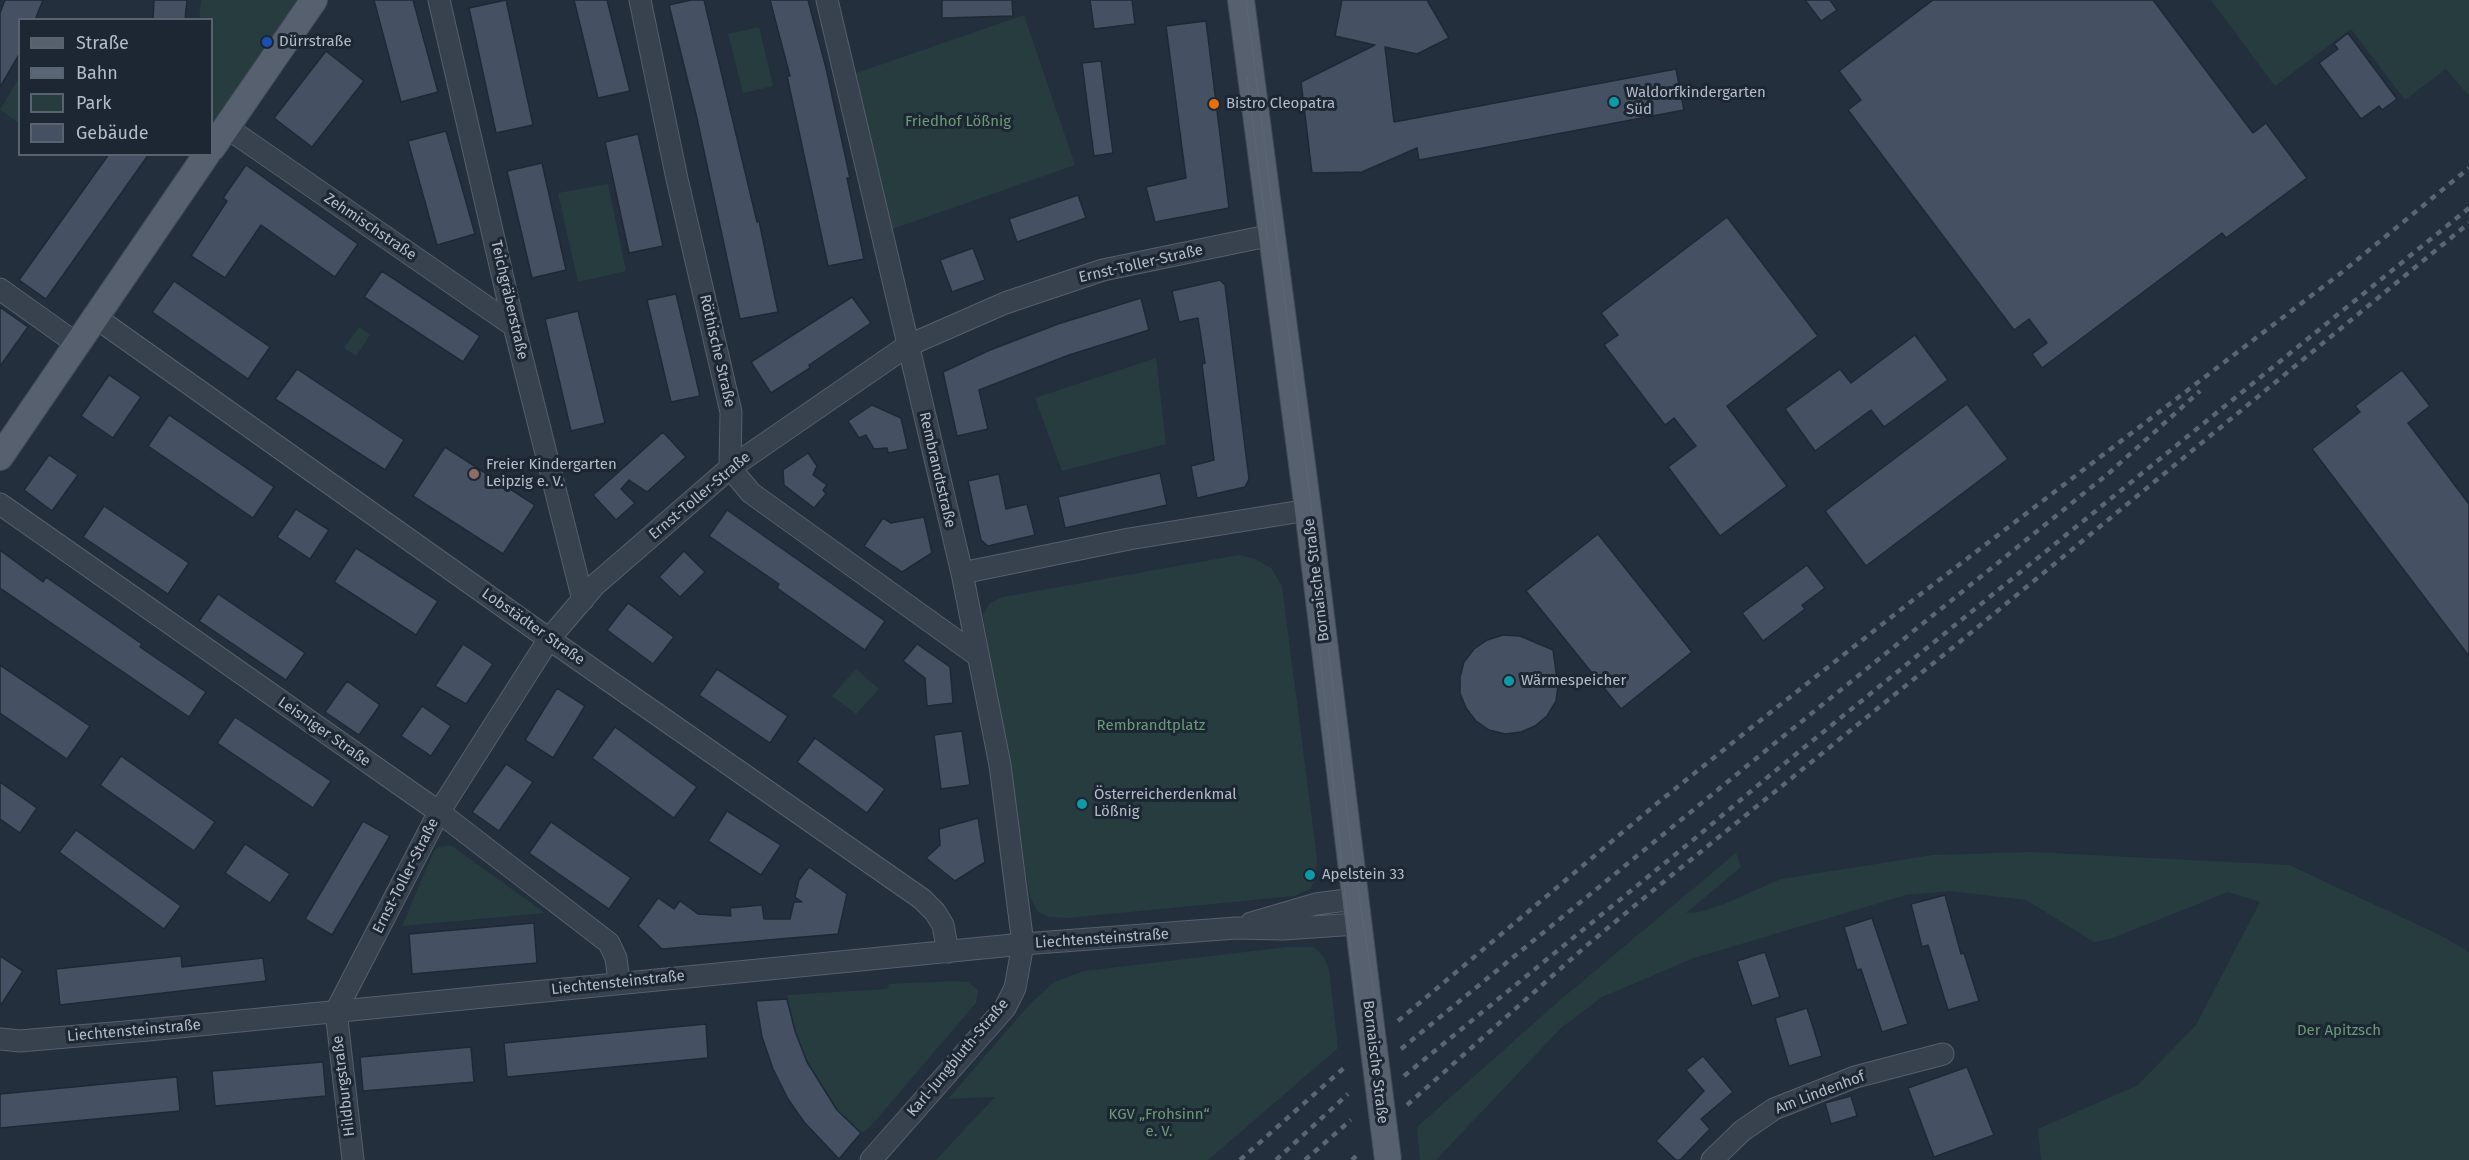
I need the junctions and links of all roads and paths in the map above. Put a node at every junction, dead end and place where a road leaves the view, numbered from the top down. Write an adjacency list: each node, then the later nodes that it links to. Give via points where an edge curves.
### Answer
1 (314, 0): 6 (main road)
2 (439, 0): 11 (street, Teichgräberstraße)
3 (640, 0): 15 (street, Röthische Straße, via 731,412)
4 (827, 0): 13 (street, Rembrandtstraße)
5 (1241, 0): 8 (main road, Bornaische Straße)
6 (219, 138): 11 (street, Zehmischstraße)
7 (206, 156): 10 (main road)
8 (1272, 235): 13 (street, Ernst-Toller-Straße, via 1103,270 1005,303); 17 (main road, Bornaische Straße)
9 (0, 289): 12 (street)
10 (95, 317): 12 (main road); 20 (street, Lobstädter Straße)
11 (514, 326): 19 (street, Teichgräberstraße)
12 (77, 345): 14 (main road)
13 (907, 346): 15 (street, Ernst-Toller-Straße); 18 (street, Rembrandtstraße)
14 (0, 457)
15 (730, 468): 19 (street, Ernst-Toller-Straße, via 595,585); 21 (street, via 751,494)
16 (0, 504): 22 (street, Leisniger Straße)
17 (1308, 510): 18 (street, via 1130,539); 23 (main road, Bornaische Straße)
18 (962, 573): 21 (street, Rembrandtstraße)
19 (583, 600): 20 (street, Ernst-Toller-Straße)
20 (549, 639): 22 (street, Ernst-Toller-Straße); 27 (street, Lobstädter Straße, via 922,898 943,925)
21 (978, 656): 26 (street, Rembrandtstraße, via 1000,765)
22 (439, 813): 28 (street, Leisniger Straße, via 609,943 616,958); 29 (street, Ernst-Toller-Straße)
23 (1354, 899): 24 (main road, Bornaische Straße); 25 (street, Liechtensteinstraße, via 1316,904)
24 (1357, 924): 25 (street, Liechtensteinstraße); 34 (main road, Bornaische Straße, bridge)
25 (1236, 928): 26 (street, Liechtensteinstraße)
26 (1023, 944): 27 (street, Liechtensteinstraße); 33 (street, Karl-Jungbluth-Straße, via 1015,988 1005,1008)
27 (948, 952): 28 (street, Liechtensteinstraße)
28 (619, 982): 29 (street, Liechtensteinstraße)
29 (336, 1011): 30 (street, Liechtensteinstraße, via 53,1039); 32 (street, Hildburgstraße)
30 (0, 1039)
31 (1943, 1054): 35 (street, Am Lindenhof, via 1855,1077 1774,1109 1742,1131)
32 (353, 1160)
33 (871, 1160)
34 (1388, 1160)
35 (1712, 1160)

